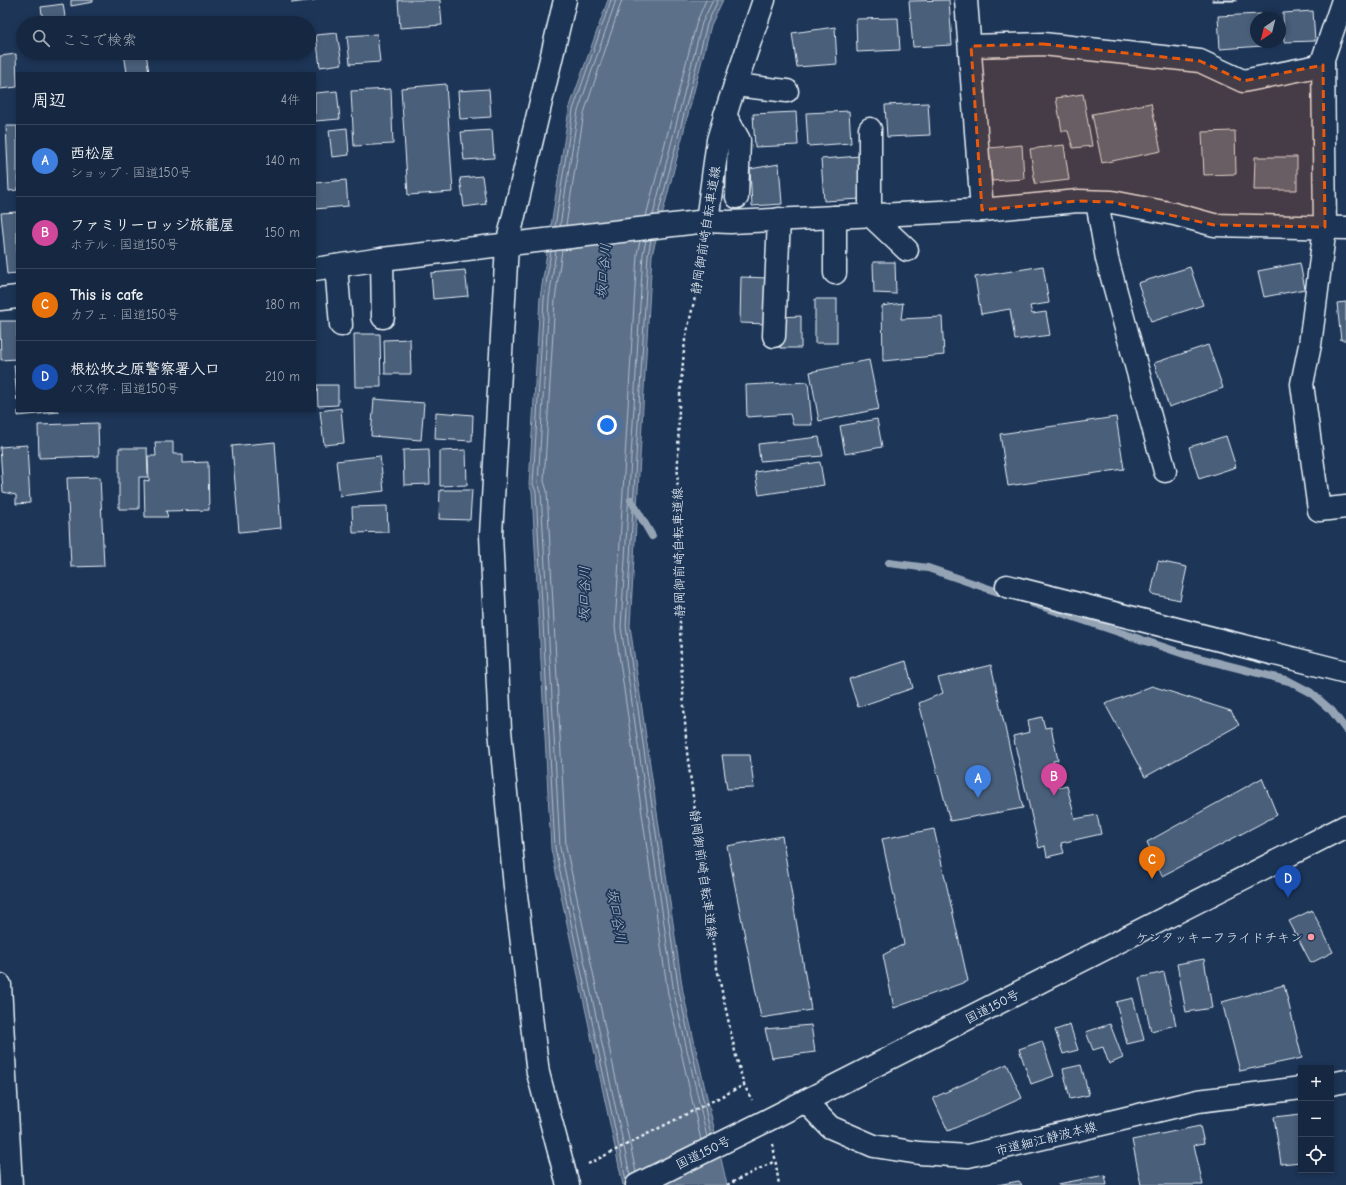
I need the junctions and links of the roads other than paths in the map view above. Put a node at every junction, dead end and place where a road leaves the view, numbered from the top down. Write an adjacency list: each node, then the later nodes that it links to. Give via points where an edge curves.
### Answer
1 (565, 0): 19 (main road)
2 (764, 0): 7 (main road, 静岡御前崎自転車道線)
3 (966, 0): 5 (main road)
4 (1343, 0): 6 (main road)
5 (971, 46): 6 (main road, via 1043,44 1200,62 1243,81); 13 (main road)
6 (1323, 65): 18 (main road)
7 (735, 85): 8 (main road); 9 (main road, 静岡御前崎自転車道線)
8 (787, 91)
9 (725, 116): 11 (main road, via 739,140); 17 (main road, 静岡御前崎自転車道線, via 715,160)
10 (870, 129): 14 (main road)
11 (737, 197)
12 (1097, 202): 13 (main road, via 1078,201); 18 (main road, via 1112,202 1174,214 1214,225); 29 (main road, via 1107,259)
13 (982, 210): 14 (main road)
14 (870, 215): 15 (main road); 20 (main road)
15 (835, 217): 16 (main road); 23 (main road)
16 (779, 219): 17 (main road, via 730,222); 28 (main road)
17 (707, 220): 19 (main road)
18 (1336, 227): 30 (main road, via 1302,384 1319,510)
19 (515, 244): 21 (main road); 39 (main road, via 491,535 500,730 515,886 538,1073)
20 (907, 250)
21 (382, 259): 22 (main road); 26 (main road)
22 (320, 267): 27 (main road)
23 (835, 273)
24 (16, 297): 25 (main road)
25 (0, 299)
26 (383, 317)
27 (341, 325)
28 (774, 336)
29 (1165, 471)
30 (1346, 507)
31 (1007, 586): 32 (main road)
32 (1346, 672)
33 (1346, 826): 38 (main road, 国道150号)
34 (0, 985): 40 (main road)
35 (1346, 1081): 36 (main road)
36 (1334, 1083)
37 (1298, 1088): 38 (main road, 市道細江静波本線, via 1198,1101 968,1156 919,1153 874,1146 830,1127)
38 (805, 1101): 41 (main road, 国道150号)
39 (567, 1180)
40 (11, 1185)
41 (637, 1185)

